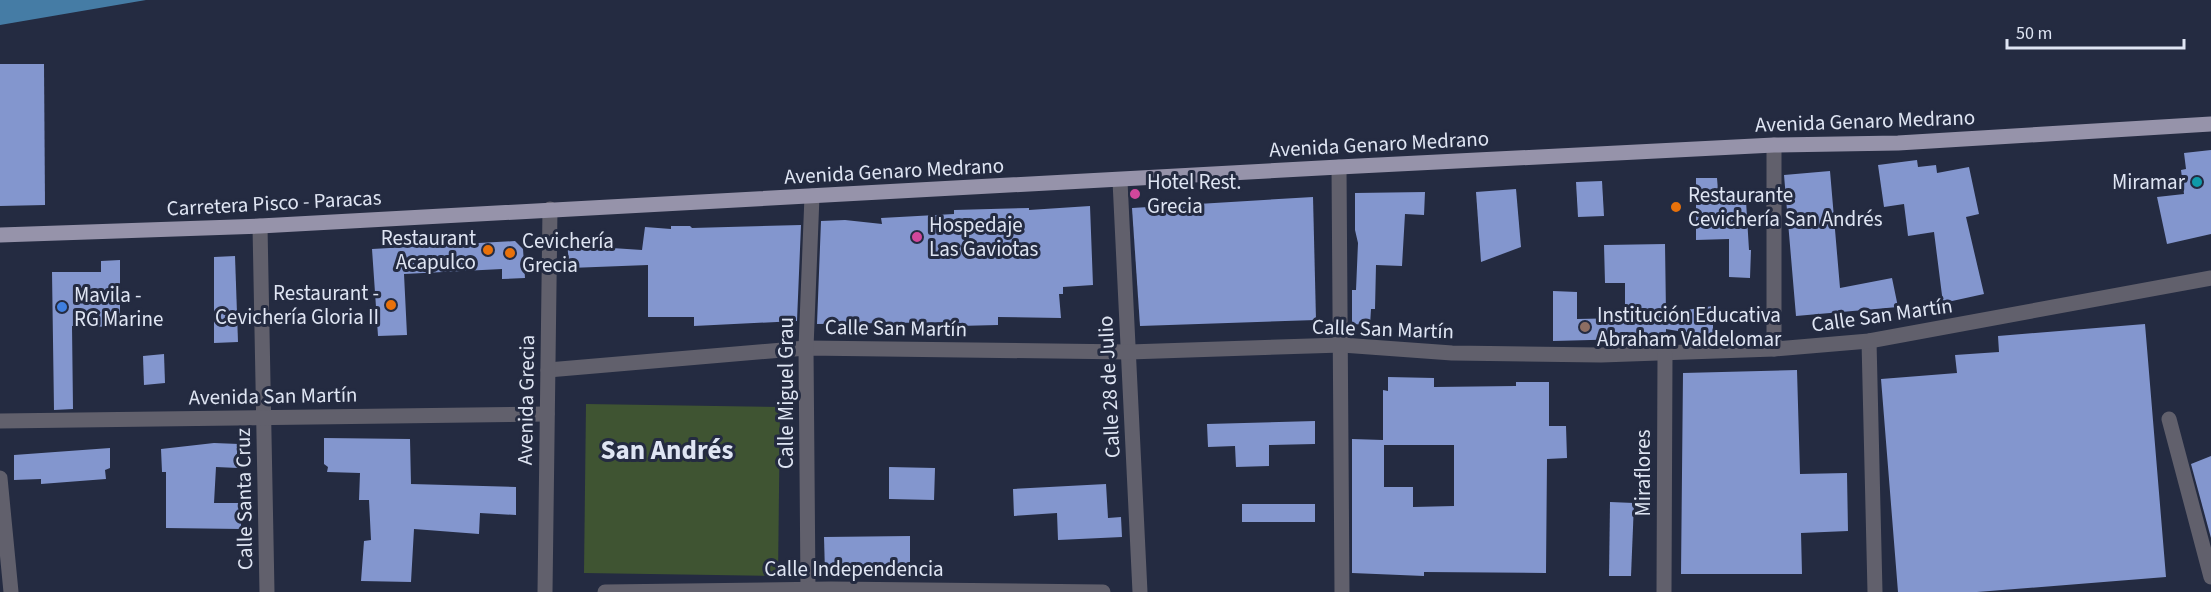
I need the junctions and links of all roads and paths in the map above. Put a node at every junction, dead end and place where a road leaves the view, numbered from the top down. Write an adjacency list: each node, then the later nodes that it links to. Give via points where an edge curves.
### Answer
1 (2211, 124): 2 (main road, Avenida Genaro Medrano)
2 (1774, 145): 3 (main road, Avenida Genaro Medrano); 13 (street)
3 (1339, 167): 4 (main road, Avenida Genaro Medrano); 11 (street)
4 (1120, 181): 5 (main road, Avenida Genaro Medrano); 14 (street, Calle 28 de Julio)
5 (812, 196): 6 (main road, Avenida Genaro Medrano); 12 (street, Calle Miguel Grau)
6 (550, 208): 7 (main road, Carretera Pisco - Paracas); 16 (street, Avenida Grecia)
7 (260, 226): 8 (main road, Carretera Pisco - Paracas); 18 (street, Calle Santa Cruz)
8 (0, 236)
9 (2211, 278): 10 (street, Calle San Martín)
10 (1869, 341): 13 (street, Calle San Martín); 33 (street)
11 (1342, 345): 14 (street, Calle San Martín); 15 (street, Calle San Martín, via 1452,353); 31 (street)
12 (806, 348): 14 (street, Calle San Martín); 16 (street, Calle San Martín); 23 (street, Calle Miguel Grau)
13 (1774, 349): 15 (street, Calle San Martín)
14 (1129, 352): 30 (street, Calle 28 de Julio)
15 (1665, 355): 32 (street, Miraflores)
16 (548, 370): 17 (street, Avenida Grecia)
17 (547, 414): 18 (street, Avenida San Martín); 27 (street, Avenida Grecia)
18 (264, 417): 20 (street, Avenida San Martín); 26 (street, Calle Santa Cruz)
19 (2169, 419): 22 (street)
20 (0, 421)
21 (0, 478): 25 (street)
22 (2211, 578)
23 (808, 589): 24 (street, Calle Independencia); 28 (street, Calle Independencia)
24 (831, 590): 29 (street, Calle Independencia)
25 (11, 592)
26 (267, 592)
27 (545, 592)
28 (605, 592)
29 (1103, 592)
30 (1140, 592)
31 (1342, 592)
32 (1664, 592)
33 (1875, 592)

